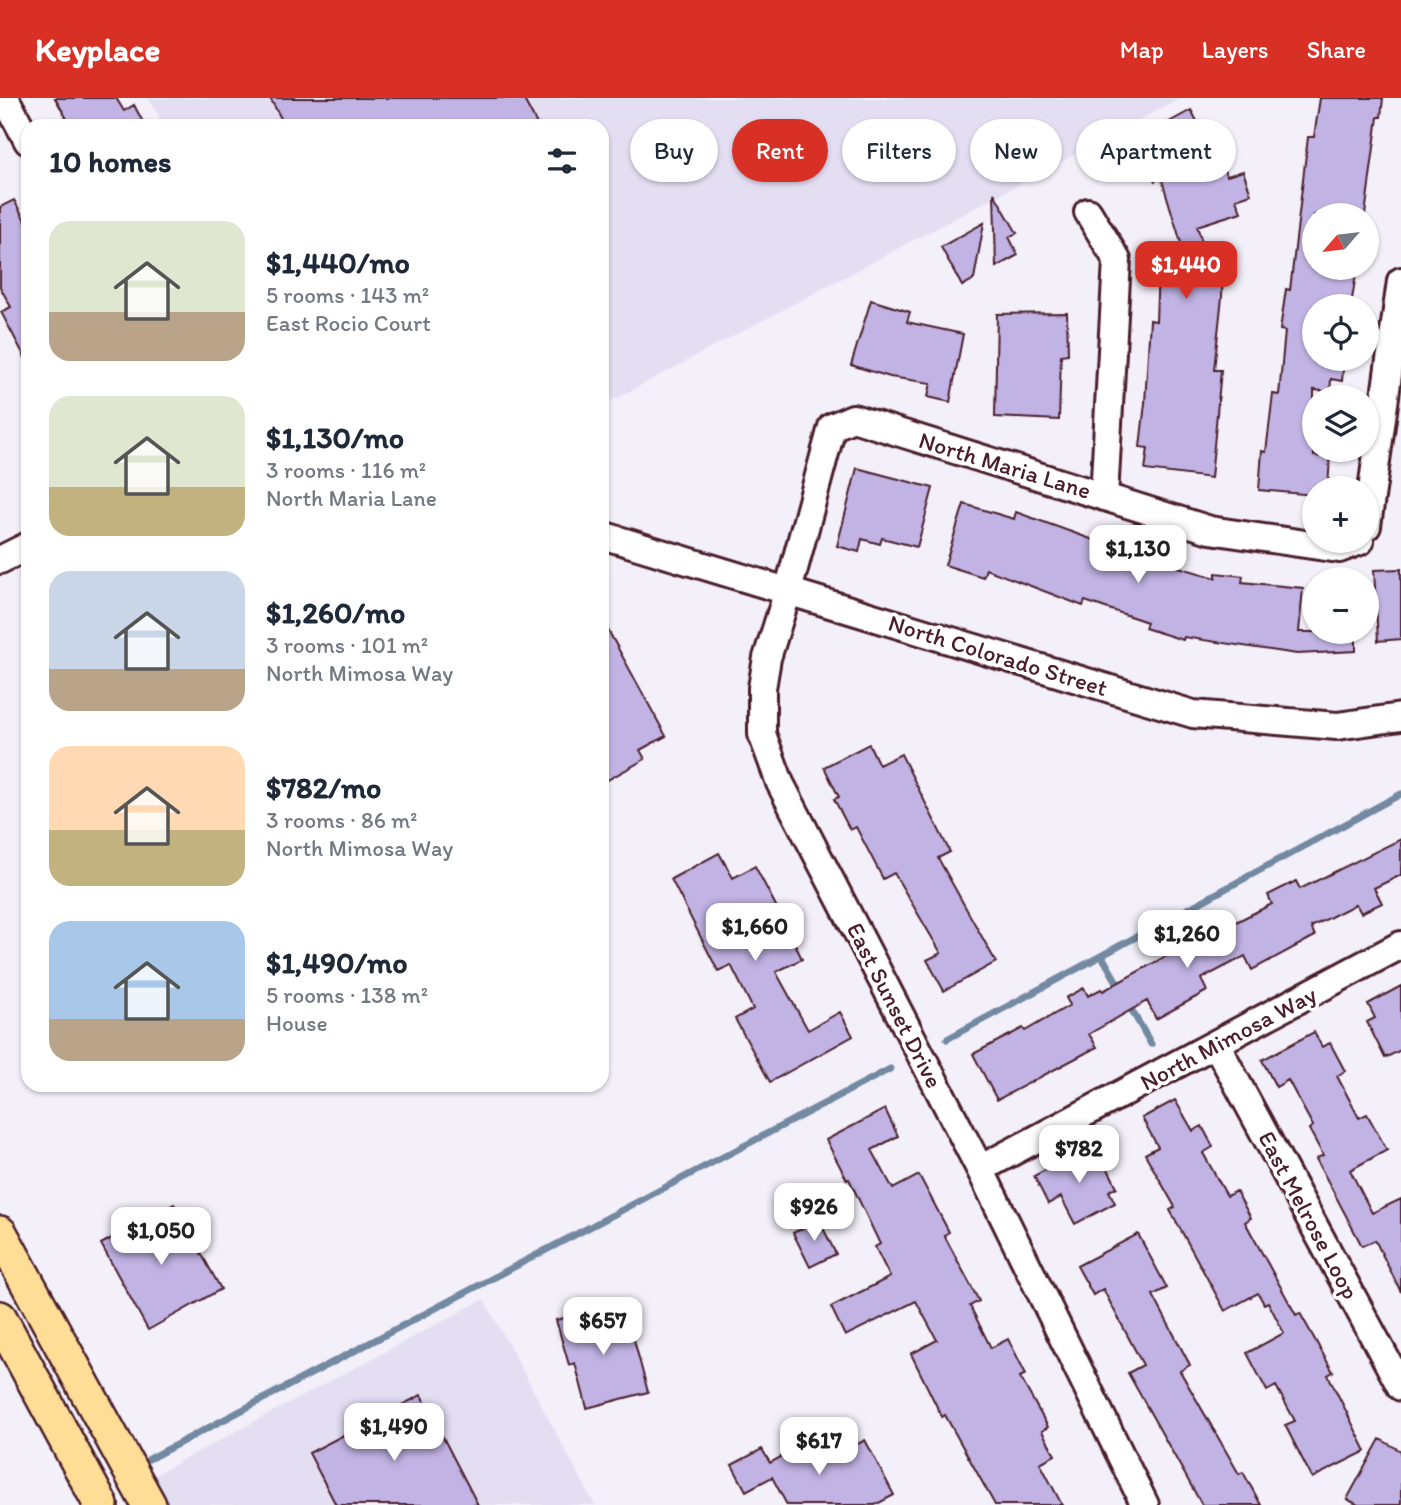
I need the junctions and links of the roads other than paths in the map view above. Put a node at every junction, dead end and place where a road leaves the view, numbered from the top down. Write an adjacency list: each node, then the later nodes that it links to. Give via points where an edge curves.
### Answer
1 (5, 98): 2 (street)
2 (21, 128)
3 (1088, 212): 7 (street, via 1117,260)
4 (1401, 281): 6 (street)
5 (853, 418): 7 (street, North Maria Lane); 12 (street, East Sunset Drive, via 832,427)
6 (1374, 476)
7 (1104, 497): 9 (street, North Maria Lane, via 1210,530)
8 (609, 537): 12 (street, North Colorado Street)
9 (1302, 544)
10 (21, 550): 11 (street)
11 (0, 560)
12 (788, 591): 13 (street, North Colorado Street, via 1193,714 1337,726); 16 (street, East Sunset Drive, via 762,688 762,734 770,760)
13 (1401, 718)
14 (1401, 946): 15 (street, North Mimosa Way)
15 (1216, 1044): 16 (street, North Mimosa Way); 19 (street, East Melrose Loop)
16 (980, 1169): 22 (street, East Sunset Drive)
17 (0, 1233): 21 (main road)
18 (0, 1318): 20 (main road)
19 (1401, 1387)
20 (101, 1505)
21 (149, 1505)
22 (1145, 1505)

